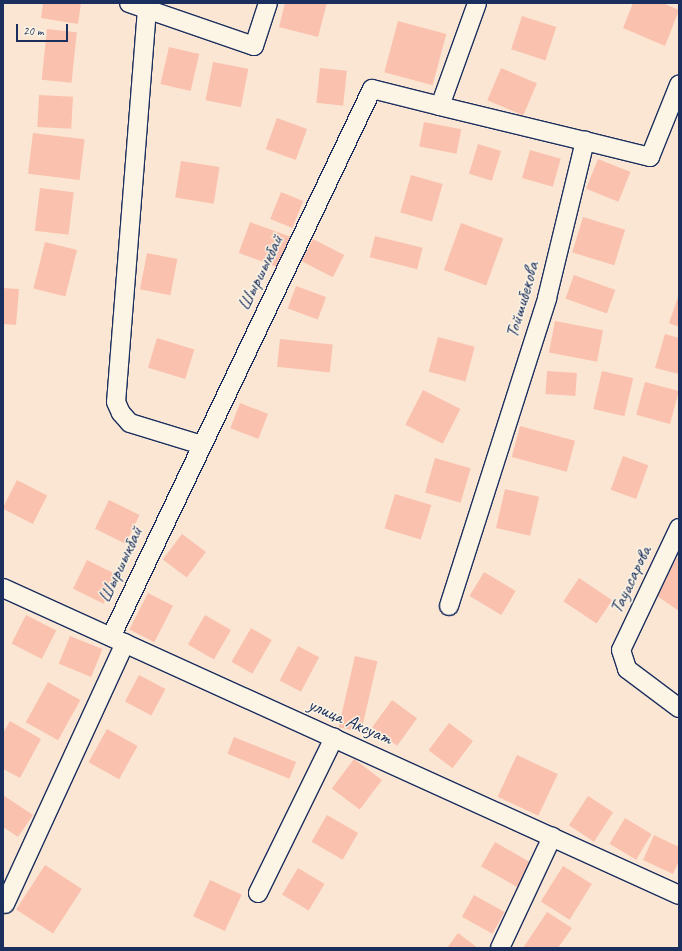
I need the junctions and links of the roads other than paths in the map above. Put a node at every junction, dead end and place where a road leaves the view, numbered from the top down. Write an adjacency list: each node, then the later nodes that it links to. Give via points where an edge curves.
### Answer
1 (129, 3): 4 (street)
2 (268, 3): 4 (street, via 254,46)
3 (477, 3): 6 (street)
4 (147, 9): 8 (street, via 116,402 120,414 130,422)
5 (679, 85): 7 (street, via 650,157)
6 (440, 106): 7 (street); 8 (street, Шыршыкбай, via 372,89)
7 (585, 142): 11 (street, Тойшибекова, via 547,298)
8 (202, 445): 12 (street, Шыршыкбай)
9 (679, 528): 13 (street, Тауасарова, via 621,650 626,668)
10 (3, 588): 12 (street, улица Аксуат)
11 (449, 606)
12 (118, 640): 14 (street, улица Аксуат); 18 (street, Шыршыкбай)
13 (679, 708)
14 (334, 738): 15 (street, улица Аксуат); 16 (street)
15 (552, 837): 17 (street, улица Аксуат); 19 (street)
16 (258, 893)
17 (679, 895)
18 (6, 904)
19 (500, 948)

